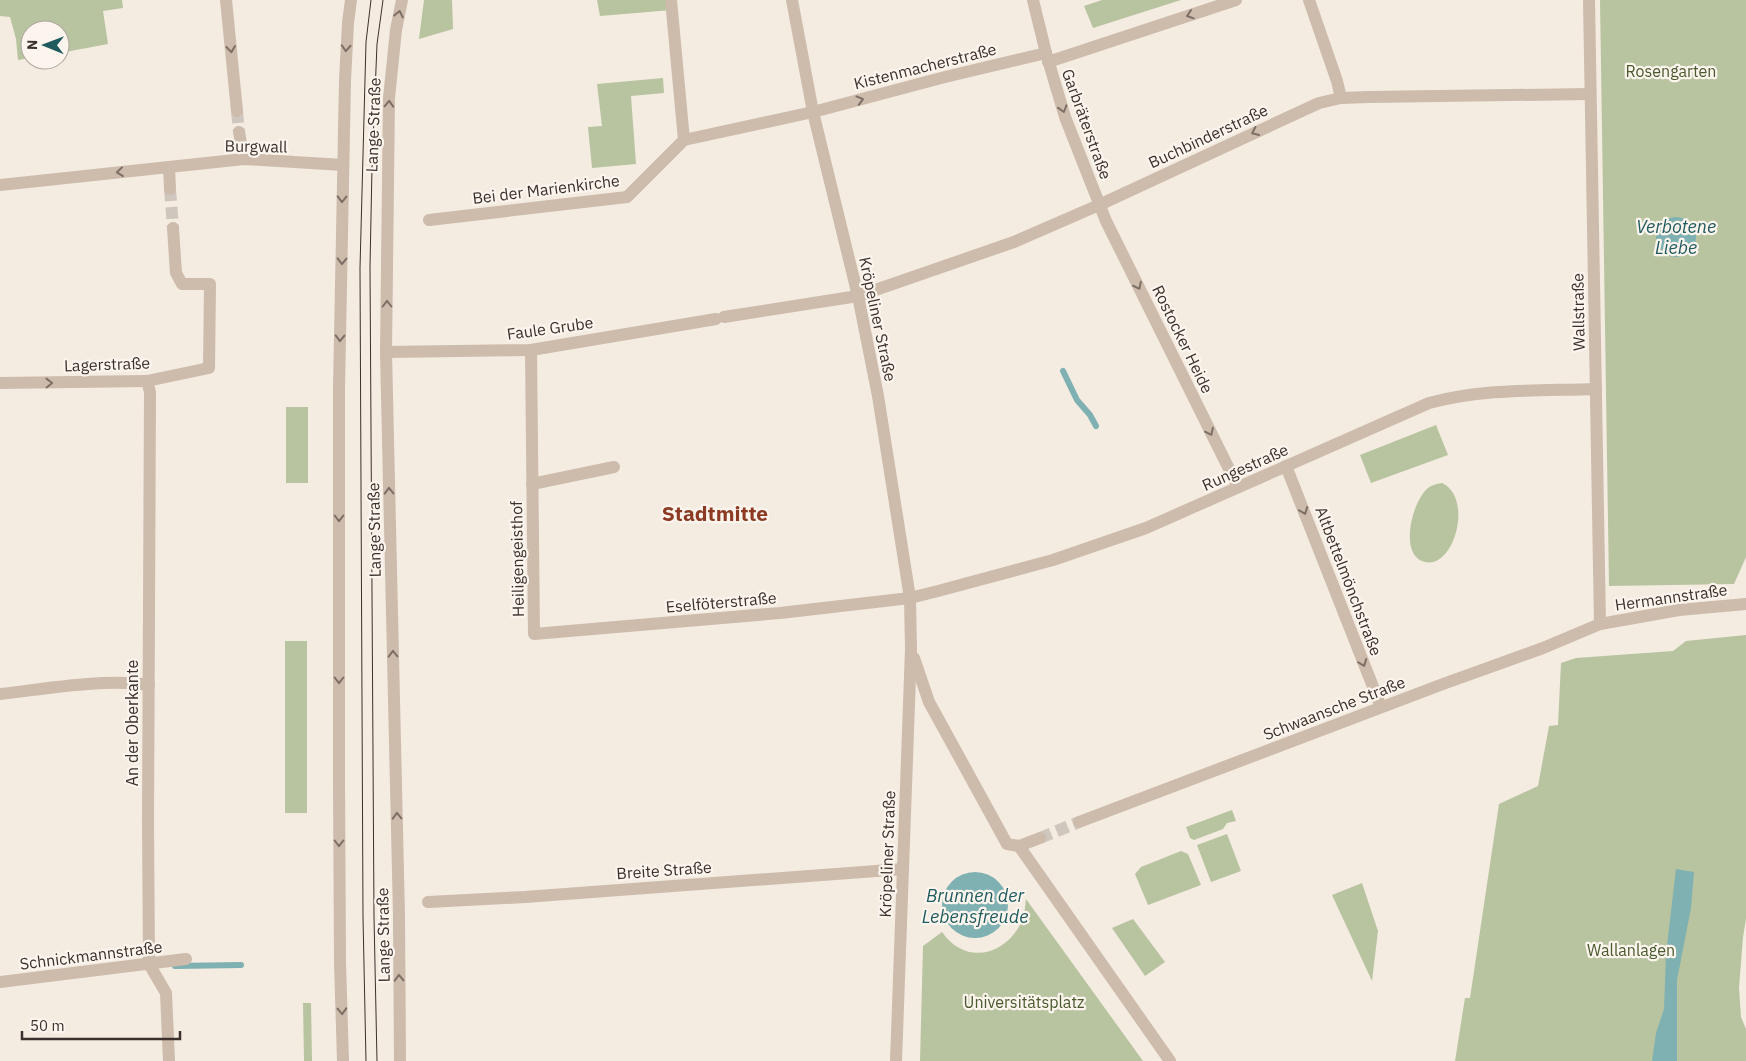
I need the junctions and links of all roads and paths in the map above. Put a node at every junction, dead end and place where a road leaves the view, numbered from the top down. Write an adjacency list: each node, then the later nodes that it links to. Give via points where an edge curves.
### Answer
1 (226, 0): 13 (street, one-way to 13)
2 (351, 0): 18 (street, Lange Straße, one-way to 18)
3 (402, 0): 27 (street, Lange Straße, one-way to 3, via 389,98)
4 (671, 0): 16 (street)
5 (792, 0): 14 (street, Kröpeliner Straße)
6 (1033, 0): 10 (street, Garbräterstraße)
7 (1236, 0): 10 (street, Kistenmacherstraße, one-way to 10, via 1072,54)
8 (1309, 0): 12 (street)
9 (1589, 0): 11 (street, Wallstraße)
10 (1043, 57): 14 (street, Kistenmacherstraße, one-way to 10, via 946,77); 22 (street, Garbräterstraße, one-way to 22)
11 (1590, 94): 12 (street, Buchbinderstraße); 30 (street, Wallstraße)
12 (1341, 98): 22 (street, Buchbinderstraße, one-way to 22, via 1299,111)
13 (237, 111)
14 (813, 112): 16 (street, Kistenmacherstraße); 25 (street, Kröpeliner Straße)
15 (239, 132): 17 (street)
16 (684, 140): 23 (street, Bei der Marienkirche, via 627,197)
17 (244, 158): 18 (street, Burgwall); 19 (street, Burgwall)
18 (343, 165): 52 (street, Lange Straße, one-way to 52, via 339,399)
19 (168, 167): 20 (street, Burgwall, one-way to 20); 21 (street)
20 (0, 185)
21 (170, 189)
22 (1100, 204): 25 (street, Buchbinderstraße, via 1014,242); 34 (street, Rostocker Heide, one-way to 34)
23 (429, 220)
24 (173, 228): 28 (street, Lagerstraße, via 176,273 182,284 210,284 209,368)
25 (858, 296): 26 (street, Faule Grube); 35 (street, Kröpeliner Straße, via 878,396)
26 (531, 350): 27 (street, Faule Grube); 33 (street, Heiligengeisthof)
27 (386, 352): 53 (street, Lange Straße, one-way to 27)
28 (147, 381): 29 (street, Lagerstraße, one-way to 28); 40 (street, An der Oberkante, via 150,392)
29 (0, 383)
30 (1596, 389): 31 (street, Rungestraße, via 1498,391 1445,399); 37 (street, Wallstraße)
31 (1286, 466): 34 (street, Rungestraße); 42 (street, Altbettelmönchstraße, one-way to 42)
32 (614, 467): 33 (street, Heiligengeisthof)
33 (532, 484): 38 (street, Heiligengeisthof)
34 (1238, 487): 35 (street, Rungestraße, via 1146,528 1053,560)
35 (910, 598): 38 (street, Eselföterstraße, via 763,615); 39 (street, Kröpeliner Straße)
36 (1746, 604): 37 (street, Hermannstraße, via 1679,610)
37 (1600, 624): 42 (street, Schwaansche Straße)
38 (534, 634)
39 (911, 649): 45 (street, Kröpeliner Straße, via 929,702 1007,844); 46 (street, Kröpeliner Straße)
40 (149, 685): 41 (street, via 128,682); 49 (street, An der Oberkante)
41 (0, 694)
42 (1381, 707): 43 (street, Schwaansche Straße)
43 (1079, 822)
44 (1040, 838): 45 (street)
45 (1019, 846): 55 (street)
46 (903, 869): 47 (street, Breite Straße); 54 (street, Kröpeliner Straße)
47 (428, 902)
48 (186, 959): 49 (street, Schnickmannstraße)
49 (149, 964): 50 (street, Schnickmannstraße); 51 (street, via 166,993)
50 (0, 982)
51 (168, 1061)
52 (343, 1061)
53 (400, 1061)
54 (896, 1061)
55 (1170, 1061)

